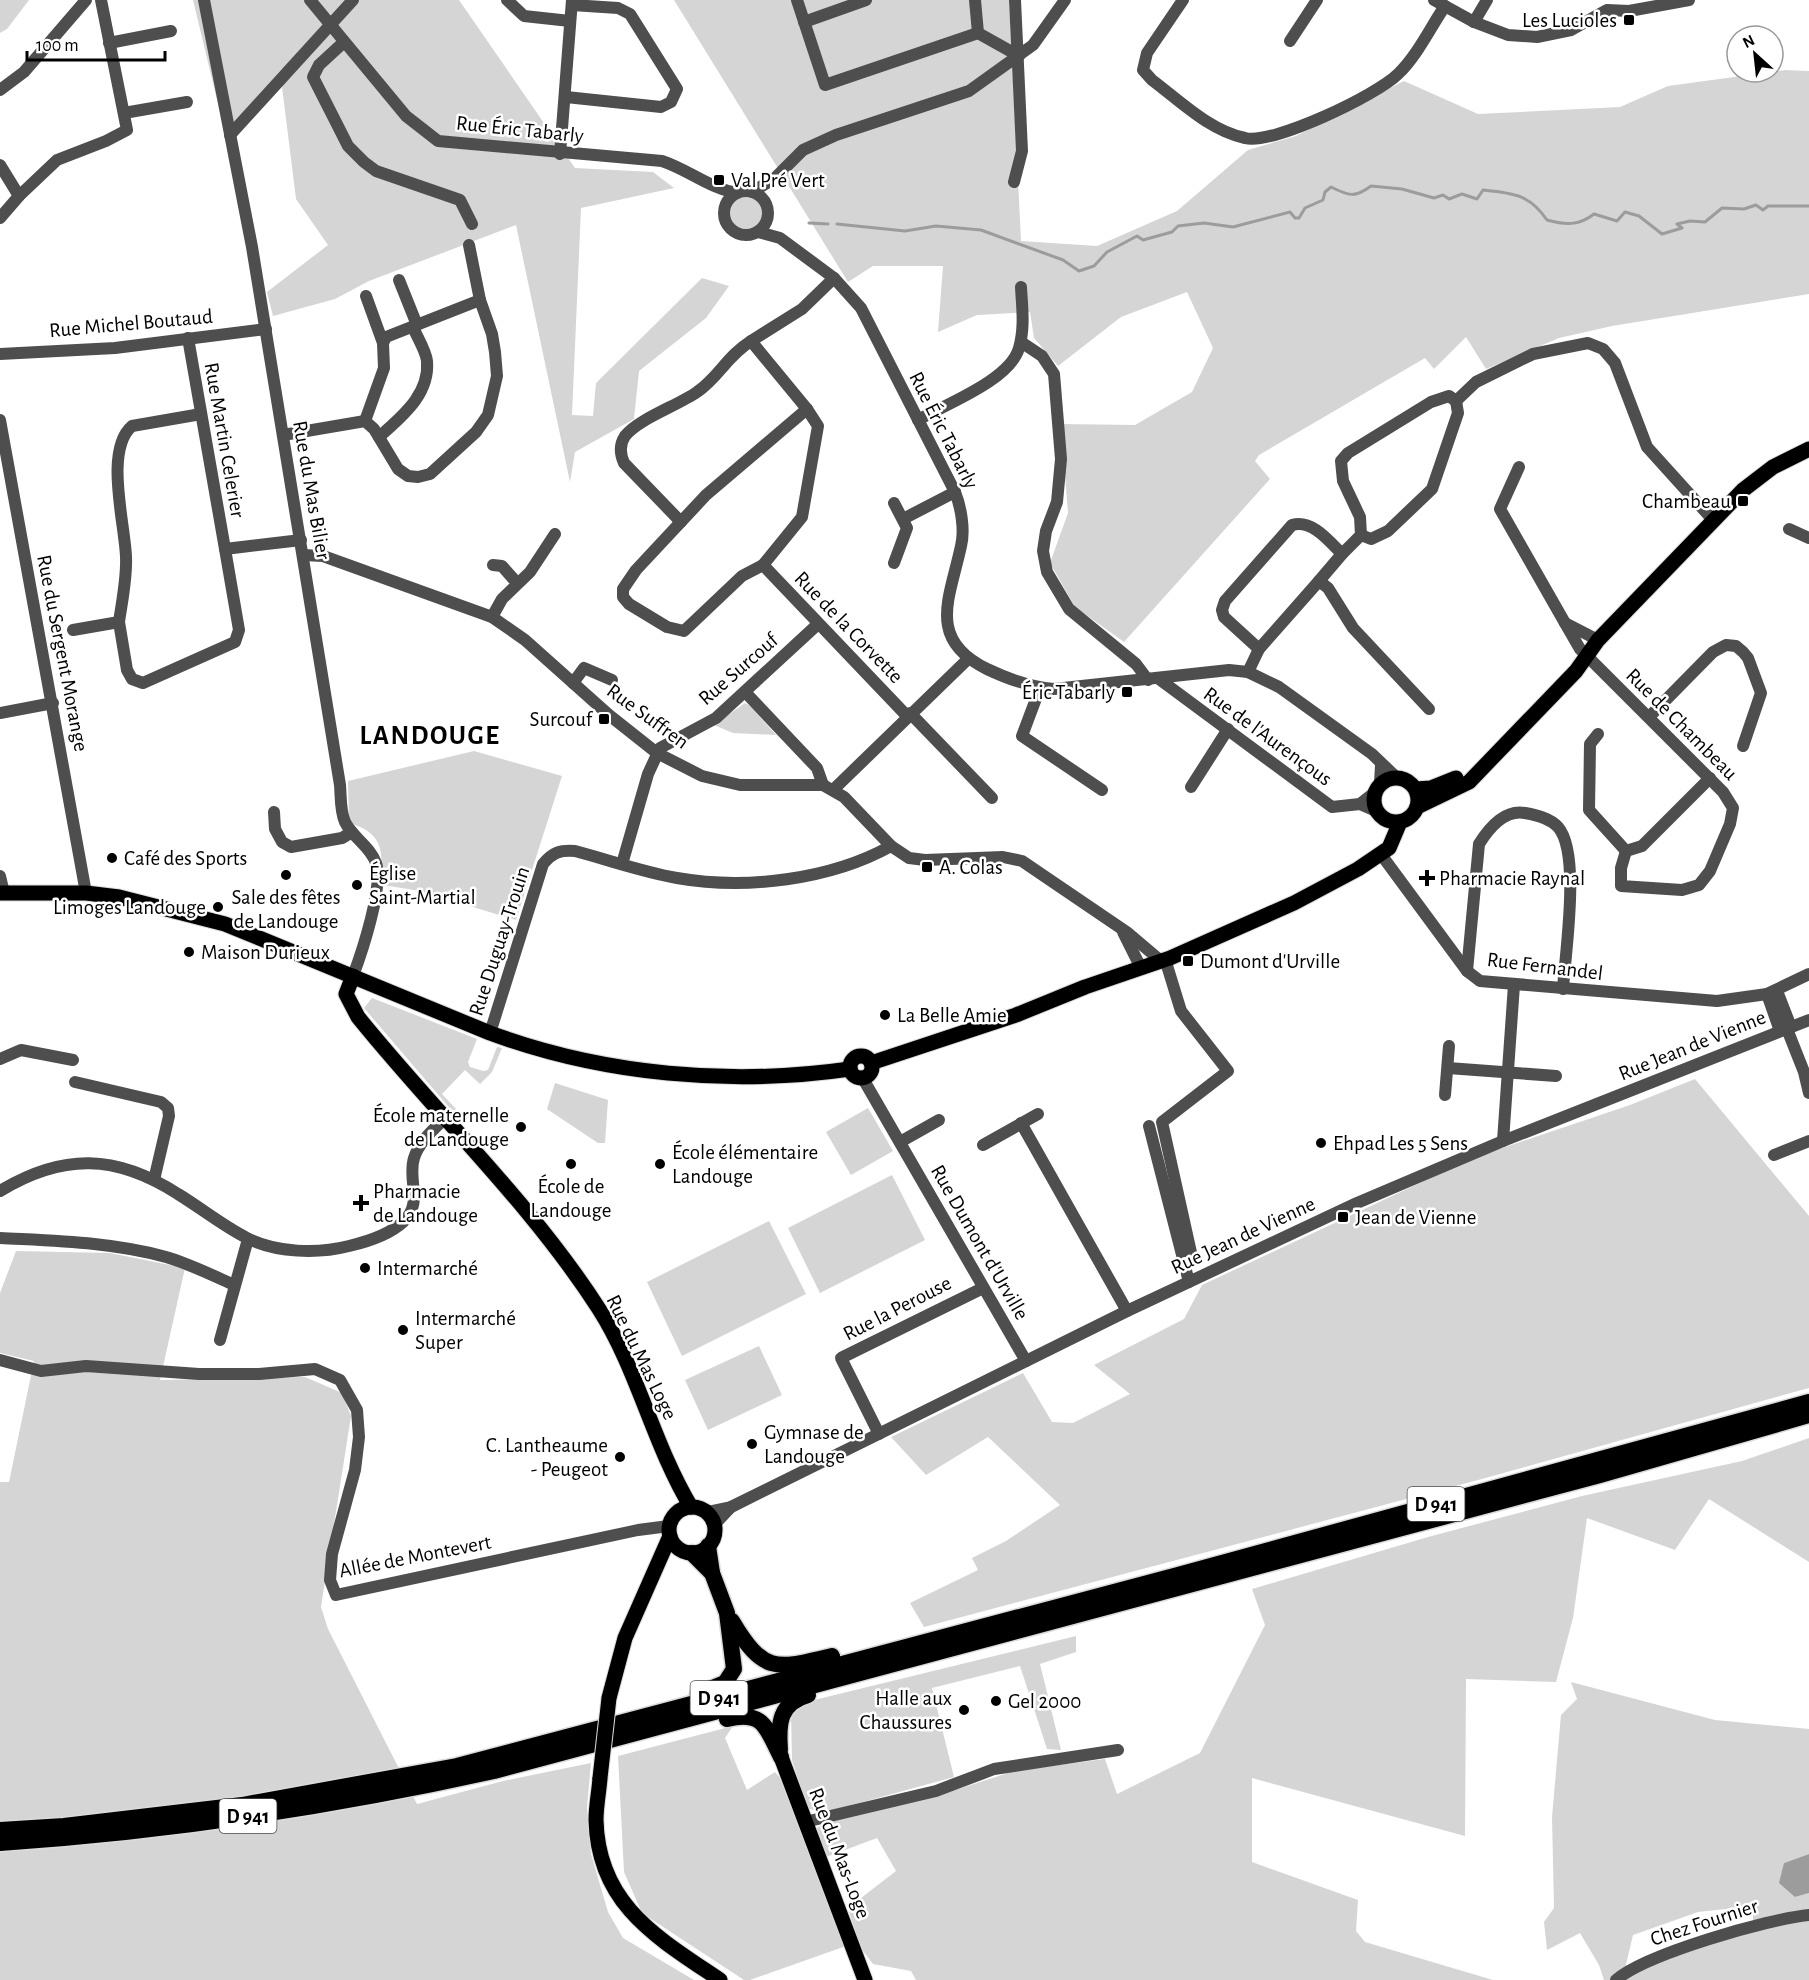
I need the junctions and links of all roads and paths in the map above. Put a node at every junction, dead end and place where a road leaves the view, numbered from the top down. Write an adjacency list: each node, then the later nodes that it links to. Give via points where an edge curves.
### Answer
1 (86, 0): 29 (street, via 24,72)
2 (101, 0): 27 (street)
3 (204, 0): 33 (street, Rue du Mas Bilier)
4 (310, 0): 22 (street, Rue Éric Tabarly)
5 (353, 0): 22 (street)
6 (507, 0): 19 (street, via 524,16)
7 (797, 0): 20 (street)
8 (866, 0): 20 (street)
9 (975, 0): 24 (street)
10 (1015, 0): 28 (street)
11 (1065, 0): 28 (street, via 1033,45)
12 (1183, 0): 17 (street, via 1147,52 1143,70 1218,129 1246,139 1272,137 1372,95 1399,74)
13 (1317, 0): 25 (street)
14 (1487, 0): 21 (street)
15 (1689, 0): 18 (street, via 1629,11)
16 (572, 2): 19 (street); 30 (street, via 618,8 630,14 677,89 671,102 661,107)
17 (1439, 3): 21 (street)
18 (1608, 5): 21 (street, via 1571,30 1537,37 1508,35)
19 (570, 21): 30 (street)
20 (804, 22): 24 (street, via 825,85)
21 (1474, 22)
22 (329, 24): 26 (street, Rue Éric Tabarly); 33 (street)
23 (171, 31): 27 (street)
24 (978, 33): 28 (street)
25 (1290, 41)
26 (344, 42): 34 (street, Rue Éric Tabarly, via 405,116 438,141); 45 (street, via 319,65 313,77 348,146 376,171 460,200)
27 (109, 43): 32 (street)
28 (1019, 56): 36 (street, via 969,91 836,135 803,150); 37 (street, via 1022,151)
29 (0, 90)
30 (566, 98): 34 (street)
31 (187, 102): 32 (street)
32 (124, 113): 41 (street, via 127,130 57,160)
33 (230, 135): 55 (street, Rue du Mas Bilier)
34 (560, 154): 38 (street, Rue Éric Tabarly, via 662,161 685,169)
35 (0, 165): 41 (street)
36 (775, 178): 39 (street); 43 (street)
37 (1014, 182)
38 (716, 189): 40 (street, Rue Éric Tabarly); 42 (street)
39 (752, 192): 40 (street); 43 (street, via 762,198)
40 (737, 193): 42 (street)
41 (19, 196): 44 (street)
42 (724, 211): 46 (street, via 727,223 736,233)
43 (768, 212): 46 (street); 47 (street, Rue Éric Tabarly)
44 (0, 218)
45 (472, 224)
46 (758, 232): 47 (street, Rue Éric Tabarly)
47 (780, 238): 49 (street, Rue Éric Tabarly)
48 (469, 246): 53 (street)
49 (834, 278): 57 (street, via 802,309); 65 (street, Rue Éric Tabarly, via 861,308)
50 (399, 280): 54 (street)
51 (1021, 287): 58 (street)
52 (366, 296): 59 (street)
53 (480, 300): 54 (street); 68 (street, via 492,334 497,376 488,415 476,432 430,474 418,477 398,469)
54 (415, 326): 59 (street, via 386,338); 68 (street, via 427,360 425,382 410,410)
55 (266, 329): 56 (street, Rue Michel Boutaud); 67 (street, Rue du Mas Bilier)
56 (188, 338): 60 (street, Rue Michel Boutaud, via 116,348); 63 (street, Rue Martin Celerier)
57 (752, 341): 62 (street); 75 (street, via 735,351 698,392 625,435 621,445 624,463)
58 (1021, 342): 65 (street, via 1007,368 993,380); 99 (street, Rue de l'Aurençous, via 1042,356 1054,374 1060,459 1057,502 1043,551 1047,572 1069,609)
59 (383, 343): 66 (street, via 384,368)
60 (0, 354)
61 (1456, 400): 74 (street, via 1476,382 1533,354 1588,342 1603,349 1615,363 1647,447); 78 (street, via 1458,413 1432,489 1388,531 1371,539); 78 (street, via 1449,396 1431,402 1341,461 1343,481 1360,517)
62 (807, 409): 75 (street, via 706,495); 86 (street, via 818,426 818,434 804,510)
63 (201, 414): 81 (street, Rue Martin Celerier); 90 (street, via 132,426 124,433 117,495 126,558)
64 (0, 420): 104 (street, Rue du Sergent Morange)
65 (918, 420): 71 (street, Rue Éric Tabarly)
66 (365, 421): 67 (street); 68 (street)
67 (283, 435): 80 (street, Rue du Mas Bilier)
68 (379, 437)
69 (1809, 449): 74 (main road, via 1773,467)
70 (1519, 467): 91 (street, Rue de Chambeau, via 1500,509)
71 (955, 492): 73 (street); 97 (street, Rue Éric Tabarly, via 960,503 962,544 949,589 947,625 952,640)
72 (894, 503): 73 (street)
73 (903, 519): 84 (street, via 907,528)
74 (1713, 520): 94 (main road)
75 (681, 522): 86 (street, via 623,589 628,604 667,627 684,631 742,576)
76 (1789, 529): 79 (street)
77 (555, 534): 88 (street, via 530,572)
78 (1361, 535): 82 (street)
79 (1809, 538)
80 (300, 540): 81 (street); 83 (street, Rue du Mas Bilier)
81 (225, 549): 90 (street, Rue Martin Celerier, via 239,630 235,642 143,683 132,679 127,670)
82 (1342, 554): 87 (street); 95 (street, via 1310,525 1292,525 1232,592 1222,610 1224,617)
83 (303, 555): 89 (street, Rue Suffren, via 323,556); 127 (street, Rue du Mas Bilier, via 342,812)
84 (894, 563)
85 (493, 565): 88 (street, via 502,566)
86 (763, 565): 92 (street, Rue de la Corvette)
87 (1319, 581): 95 (street); 105 (street, via 1328,588 1353,628)
88 (517, 583): 89 (street)
89 (492, 617): 101 (street, Rue Suffren, via 525,640)
90 (119, 622): 93 (street)
91 (1565, 623): 94 (street); 96 (street, Rue de Chambeau)
92 (818, 624): 103 (street, Rue Surcouf); 107 (street, Rue de la Corvette)
93 (73, 630)
94 (1598, 640): 96 (main road)
95 (1259, 649): 98 (street)
96 (1586, 654): 108 (street, Rue de Chambeau); 119 (main road, via 1570,665 1462,773 1448,783); 123 (main road, via 1576,671 1469,782)
97 (968, 659): 102 (street, Rue Éric Tabarly); 107 (street)
98 (1248, 672): 99 (street, Rue Éric Tabarly, via 1229,670); 113 (street, via 1279,687 1372,754)
99 (1153, 679): 102 (street, Rue Éric Tabarly); 109 (street, Rue de l'Aurençous)
100 (612, 680): 101 (street, Rue Suffren, via 584,668)
101 (573, 683): 112 (street, Rue Suffren)
102 (1040, 688): 120 (street, via 1022,736)
103 (746, 693): 112 (street, Rue Surcouf, via 716,718); 116 (street, via 817,768)
104 (53, 703): 106 (street); 134 (street, Rue du Sergent Morange)
105 (1430, 709)
106 (0, 712)
107 (908, 715): 116 (street); 121 (street, Rue de la Corvette)
108 (1648, 717): 111 (street, via 1713,652 1726,645 1736,646 1748,658 1761,693); 115 (street, Rue de Chambeau)
109 (1228, 729): 117 (street); 122 (street, Rue de l'Aurençous, via 1332,807)
110 (1598, 734): 129 (street, via 1590,744 1589,810)
111 (1743, 746)
112 (657, 753): 116 (street, Rue Suffren, via 702,776 740,785); 131 (street)
113 (1381, 765): 114 (street); 118 (street)
114 (1396, 777): 118 (main road); 119 (main road, via 1407,780)
115 (1710, 778): 129 (street, via 1642,846); 129 (street, Rue de Chambeau, via 1734,808 1710,871 1699,885 1682,890 1621,886)
116 (828, 787): 128 (street, via 844,797)
117 (1191, 787)
118 (1377, 789): 122 (street); 125 (main road)
119 (1416, 789): 123 (main road)
120 (1102, 790)
121 (992, 798)
122 (1360, 804): 125 (street, Rue de l'Aurençous)
123 (1417, 807): 126 (main road)
124 (274, 812): 127 (street, via 275,829 282,843 291,847 342,838)
125 (1379, 814): 126 (main road); 130 (main road, via 1383,834)
126 (1400, 822): 130 (main road, via 1389,848)
127 (352, 832): 140 (street, Rue du Mas Bilier, via 373,856 378,873)
128 (891, 846): 131 (street, Rue Duguay-Trouin, via 866,860 763,881 719,883 677,878); 135 (street, via 909,858 924,860 1003,857 1023,861)
129 (1626, 851)
130 (1380, 853): 136 (main road, via 1294,903); 138 (street, Rue Fernandel)
131 (622, 864): 146 (street, Rue Duguay-Trouin, via 562,850 551,854 543,864)
132 (0, 876): 133 (street)
133 (2, 893): 134 (main road)
134 (86, 893): 140 (main road, via 141,902 225,924)
135 (1121, 928): 136 (street); 137 (street)
136 (1163, 960): 137 (main road); 171 (street, via 1180,1011 1228,1071 1162,1122 1192,1257)
137 (1141, 968): 152 (main road, via 871,1063 871,1071)
138 (1467, 971): 141 (street, Rue Fernandel, via 1479,981); 142 (street, via 1479,844 1486,832 1505,816 1520,812 1538,815 1559,827 1568,846 1571,868)
139 (1809, 974): 143 (street, Rue Fernandel)
140 (353, 976): 146 (main road); 158 (main road, Rue du Mas Loge, via 346,994 348,1002)
141 (1514, 985): 142 (street, Rue Fernandel); 151 (street)
142 (1563, 989): 143 (street, Rue Fernandel, via 1717,1001)
143 (1772, 993): 145 (street)
144 (1809, 1020): 145 (street, Rue Jean de Vienne)
145 (1786, 1029): 155 (street); 162 (street, Rue Jean de Vienne)
146 (490, 1033): 152 (main road, via 599,1064 654,1072 728,1076)
147 (1449, 1046): 150 (street)
148 (0, 1059): 149 (street, via 21,1050)
149 (73, 1060)
150 (1448, 1068): 151 (street); 156 (street)
151 (1508, 1072): 153 (street); 162 (street)
152 (856, 1073): 164 (street, Rue Dumont d'Urville)
153 (1556, 1076)
154 (75, 1082): 167 (street, via 161,1102 168,1108)
155 (1809, 1093)
156 (1445, 1095)
157 (1038, 1114): 160 (street)
158 (444, 1119): 170 (street, via 416,1153 414,1204 402,1224 359,1244 334,1250 295,1250); 182 (main road, Rue du Mas Loge, via 537,1226 600,1310 634,1378)
159 (939, 1120): 164 (street)
160 (1021, 1123): 165 (street); 175 (street)
161 (1149, 1126): 171 (street)
162 (1503, 1141): 172 (street, Rue Jean de Vienne, via 1357,1203)
163 (1809, 1141): 166 (street)
164 (900, 1142): 174 (street, Rue Dumont d'Urville)
165 (982, 1145)
166 (1774, 1155)
167 (154, 1180): 168 (street, via 106,1163 79,1162 42,1169); 170 (street)
168 (0, 1191)
169 (0, 1238): 173 (street, via 113,1246 164,1256)
170 (248, 1239): 173 (street)
171 (1182, 1258): 172 (street)
172 (1189, 1282): 175 (street, Rue Jean de Vienne)
173 (234, 1285): 176 (street)
174 (982, 1287): 178 (street, Rue Dumont d'Urville); 181 (street, Rue la Perouse, via 840,1358)
175 (1127, 1311): 178 (street, Rue Jean de Vienne)
176 (220, 1340)
177 (0, 1360): 185 (street, Allée de Montevert, via 41,1371 86,1366 199,1374 315,1370 340,1380 357,1410 359,1437 355,1470 332,1554 330,1580 336,1595)
178 (1026, 1361): 181 (street, Rue Jean de Vienne)
179 (1809, 1402): 191 (highway, D 941)
180 (1809, 1415): 192 (highway, D 941)
181 (879, 1434): 184 (street, Rue Jean de Vienne)
182 (675, 1480): 183 (main road, Rue du Mas Loge); 185 (main road, Rue du Mas Loge)
183 (691, 1507): 184 (main road); 185 (main road)
184 (711, 1519): 186 (main road, via 713,1538)
185 (672, 1525): 187 (main road, via 676,1546); 188 (main road)
186 (708, 1546): 187 (main road); 189 (highway)
187 (688, 1552): 188 (main road); 189 (highway)
188 (662, 1557): 202 (main road, bridge, via 625,1638 609,1698 596,1821 606,1870 633,1917)
189 (712, 1573): 190 (highway)
190 (727, 1613): 191 (highway, via 755,1653 780,1666 906,1640); 195 (highway, via 734,1669 725,1683 710,1691 563,1732)
191 (926, 1642): 195 (highway, D 941)
192 (870, 1672): 193 (highway, D 941); 196 (highway, via 789,1704 778,1725)
193 (642, 1732): 196 (highway, via 676,1732 748,1716 765,1726); 199 (highway, D 941, via 494,1771 371,1797 176,1827)
194 (1118, 1750): 197 (street, via 994,1769 936,1791)
195 (512, 1753): 198 (highway, D 941, via 370,1784 242,1805)
196 (781, 1757): 197 (main road, Rue du Mas-Loge)
197 (805, 1822): 201 (main road, Rue du Mas-Loge)
198 (0, 1830)
199 (0, 1843)
200 (1809, 1915): 205 (street, Chez Fournier, via 1783,1917 1642,1962)
201 (860, 1963): 203 (main road, Rue du Mas-Loge); 204 (main road, Rue du Mas-Loge)
202 (720, 1980)
203 (865, 1980)
204 (880, 1980)
205 (1616, 1980)

